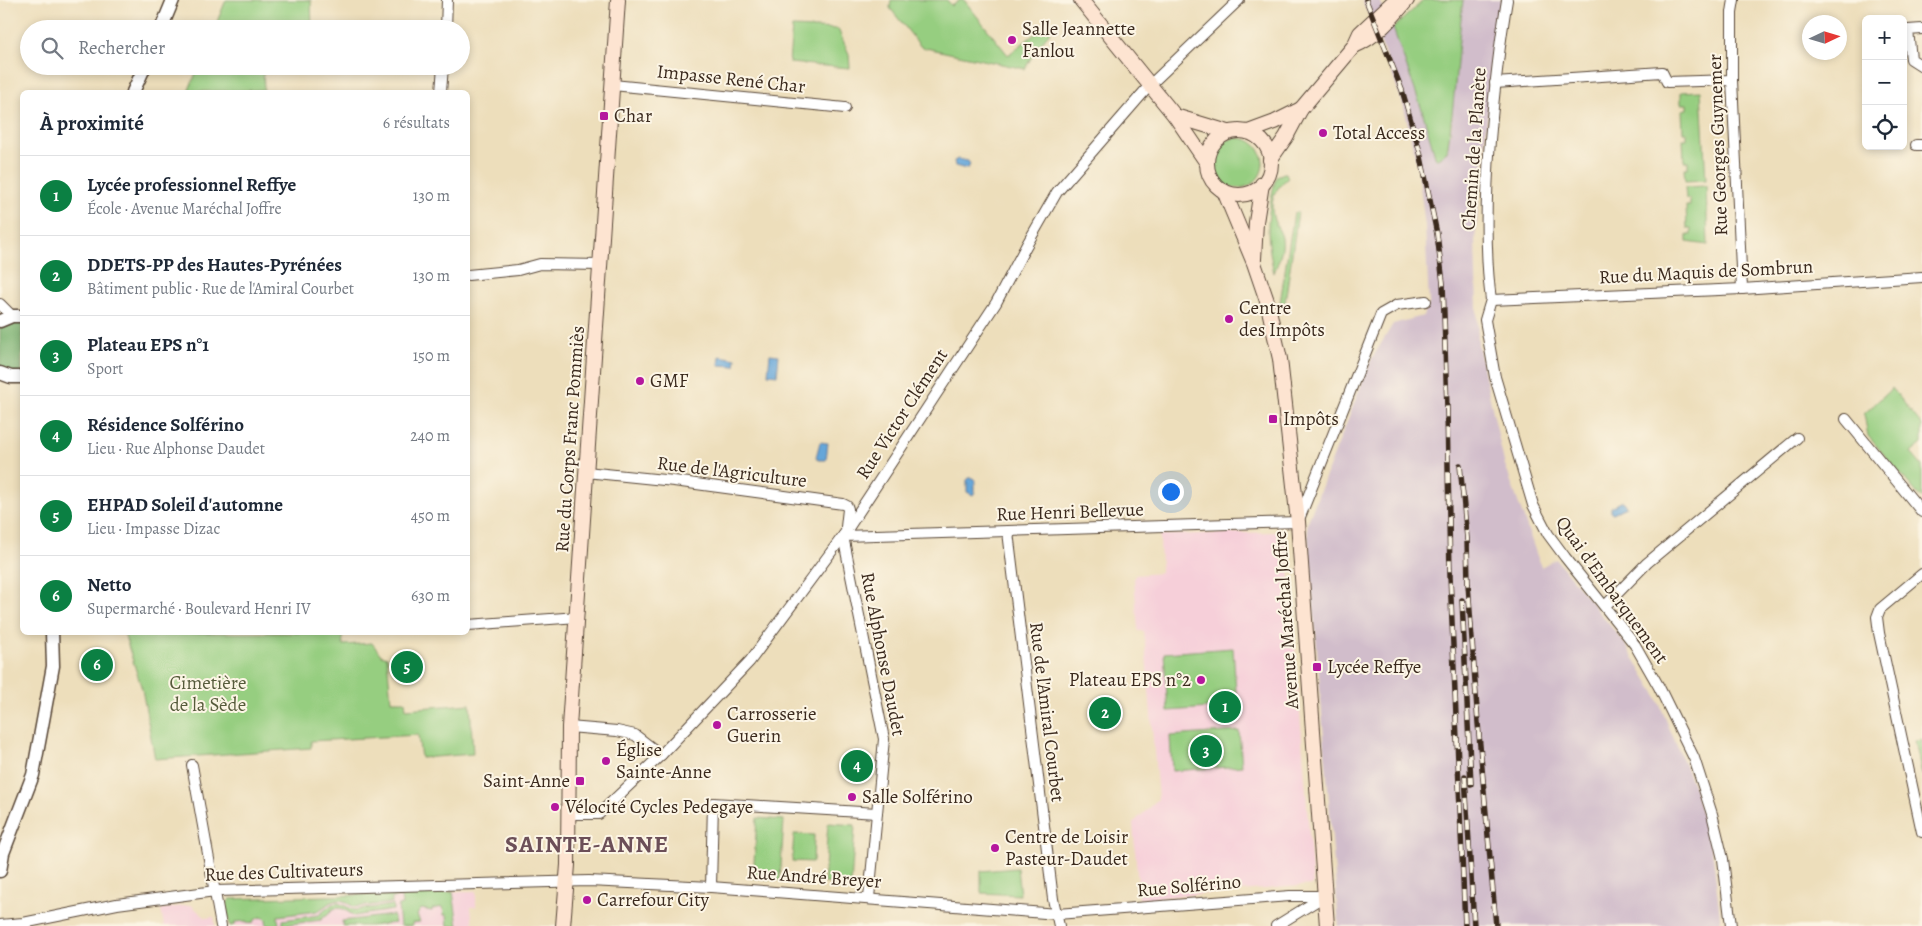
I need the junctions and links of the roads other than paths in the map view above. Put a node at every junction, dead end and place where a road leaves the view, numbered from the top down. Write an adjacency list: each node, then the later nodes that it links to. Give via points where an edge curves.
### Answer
1 (173, 0): 10 (street)
2 (447, 0): 11 (street)
3 (618, 0): 19 (main road, Rue du Corps Franc Pommiès)
4 (1081, 0): 20 (main road)
5 (1239, 0): 20 (street, Rue Victor Clément)
6 (1395, 0): 13 (main road, via 1360,33)
7 (1407, 0): 13 (main road, via 1368,41)
8 (1507, 0): 18 (street, Chemin de la Planète)
9 (1734, 0): 17 (street, Rue Georges Guynemer)
10 (165, 20)
11 (446, 20)
12 (1922, 29): 14 (street, via 1908,30 1911,59)
13 (1354, 46): 24 (main road)
14 (1922, 66)
15 (140, 75): 21 (street)
16 (442, 75): 22 (street)
17 (1732, 80): 18 (street, via 1667,82 1662,72); 36 (street, Rue Georges Guynemer)
18 (1495, 83): 38 (street, Chemin de la Planète, via 1487,176 1486,242)
19 (613, 84): 23 (street, Impasse René Char); 32 (main road, Rue du Corps Franc Pommiès)
20 (1150, 85): 25 (main road); 49 (street, Rue Victor Clément, via 1056,192 996,303)
21 (134, 90)
22 (441, 90)
23 (845, 108)
24 (1301, 109): 27 (main road); 28 (main road)
25 (1175, 116): 26 (main road); 29 (main road)
26 (1228, 132): 27 (main road); 29 (main road, via 1213,144)
27 (1248, 132): 28 (main road, via 1263,143)
28 (1270, 160): 30 (main road, via 1269,173)
29 (1207, 163): 31 (main road, via 1211,179)
30 (1262, 184): 31 (main road, via 1244,194); 33 (main road, via 1256,222)
31 (1224, 191): 33 (main road)
32 (601, 265): 34 (street, via 540,264 518,270); 45 (main road, Rue du Corps Franc Pommiès)
33 (1256, 268): 47 (main road, via 1268,301 1280,358)
34 (470, 274)
35 (1922, 277): 36 (street, Rue du Maquis de Sombrun)
36 (1742, 290): 38 (street, Rue du Maquis de Sombrun)
37 (1426, 300): 47 (street, Avenue Maréchal Joffre, via 1397,305 1381,314)
38 (1491, 300): 51 (street, Quai d'Embarquement, via 1484,320 1495,377 1533,505 1554,542)
39 (0, 304): 40 (street)
40 (15, 316)
41 (0, 373): 42 (street)
42 (20, 379)
43 (1846, 419): 46 (street)
44 (1797, 438): 51 (street, via 1647,563)
45 (586, 472): 49 (street, Rue de l'Agriculture, via 843,504 848,506); 52 (main road, Rue du Corps Franc Pommiès)
46 (1922, 512)
47 (1298, 522): 48 (street, Rue Henri Bellevue); 66 (main road, Avenue Maréchal Joffre)
48 (1008, 532): 49 (street, Rue Henri Bellevue); 68 (street, Rue de l'Amiral Courbet)
49 (844, 533): 56 (street, Rue Victor Clément, via 750,661); 58 (street, Rue Alphonse Daudet, via 884,739)
50 (1922, 574): 60 (street, via 1880,609 1877,617)
51 (1604, 606): 75 (street, Quai d'Embarquement, via 1635,645 1694,758 1723,859)
52 (578, 617): 53 (street); 55 (main road, Rue du Corps Franc Pommiès)
53 (470, 625)
54 (52, 635): 61 (street, via 53,666 33,775)
55 (569, 727): 56 (street, via 635,735); 59 (main road, Rue du Corps Franc Pommiès)
56 (661, 755): 59 (street, Rue Victor Clément, via 599,814)
57 (192, 765): 65 (street)
58 (877, 813): 64 (street, via 714,803); 67 (street, Rue Alphonse Daudet)
59 (568, 814): 63 (main road, Rue du Corps Franc Pommiès)
60 (1922, 832)
61 (2, 854): 62 (street)
62 (0, 872)
63 (567, 881): 64 (street, Rue André Breyer); 65 (street, Rue des Cultivateurs); 71 (main road, Rue du Corps Franc Pommiès)
64 (711, 887): 67 (street, Rue André Breyer)
65 (215, 892): 69 (street, Rue des Cultivateurs, via 126,902 23,923); 70 (street)
66 (1324, 896): 68 (street, Rue Solférino); 73 (street); 74 (main road, Avenue Maréchal Joffre)
67 (869, 898): 68 (street, Rue André Breyer)
68 (1057, 914): 72 (street, Rue de l'Amiral Courbet)
69 (1, 924)
70 (221, 926)
71 (563, 926)
72 (1059, 926)
73 (1276, 926)
74 (1327, 926)
75 (1731, 926)

